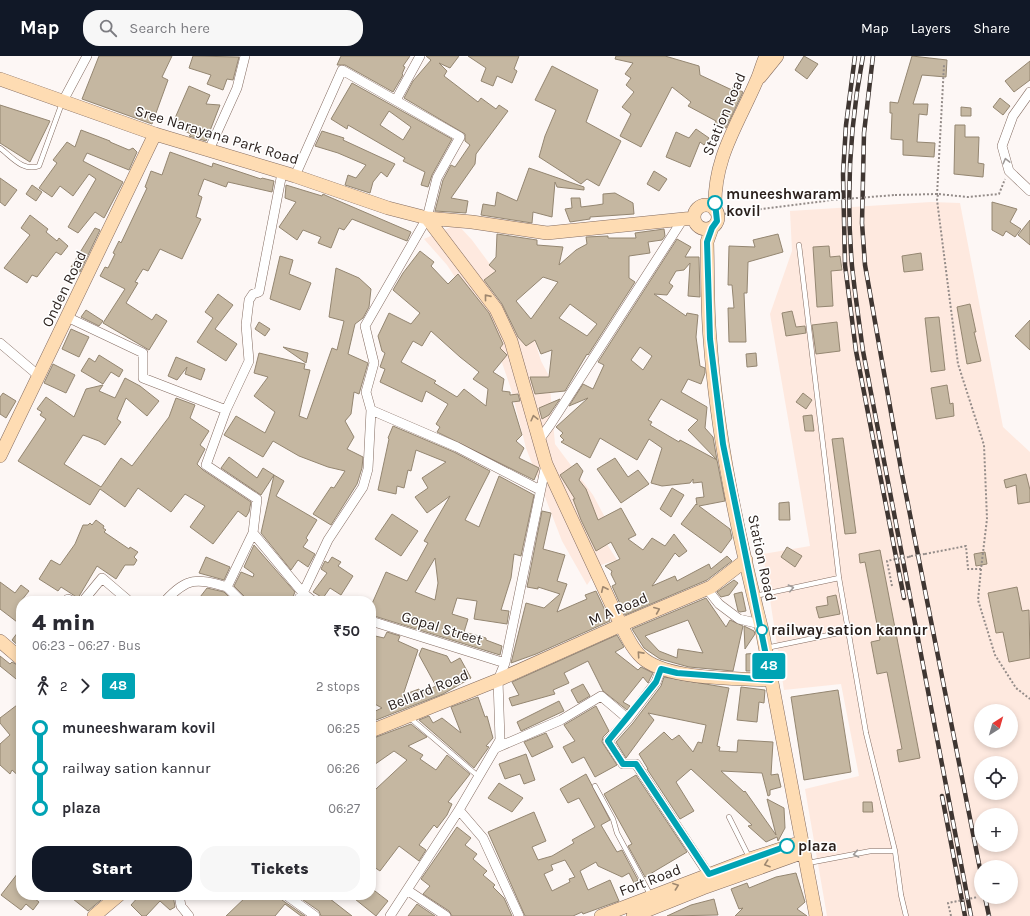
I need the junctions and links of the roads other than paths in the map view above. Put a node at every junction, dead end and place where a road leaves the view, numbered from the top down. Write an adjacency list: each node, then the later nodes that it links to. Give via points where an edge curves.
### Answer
1 (87, 56): 8 (street)
2 (245, 56): 11 (street, via 237,88)
3 (420, 56): 7 (street)
4 (768, 56): 15 (main road, Station Road, via 726,144)
5 (0, 79): 8 (main road, Sree Narayana Park Road)
6 (1030, 92): 14 (street, one-way to 6, via 1009,171 1002,146 1012,116)
7 (396, 100): 13 (street, via 342,70); 16 (street, via 460,137 437,178)
8 (63, 101): 9 (main road, Sree Narayana Park Road); 10 (lane, via 39,166 25,168)
9 (155, 134): 11 (main road, Sree Narayana Park Road); 19 (main road, Onden Road)
10 (0, 148)
11 (209, 150): 12 (main road, Sree Narayana Park Road)
12 (282, 173): 13 (main road, Sree Narayana Park Road); 22 (street, via 259,292 253,294 249,300 246,325 248,361)
13 (296, 176): 16 (main road, Sree Narayana Park Road, via 388,208)
14 (1030, 191)
15 (712, 210): 17 (main road, via 695,212); 17 (main road, via 717,221)
16 (427, 218): 17 (main road, Sree Narayana Park Road, via 547,233); 23 (street, via 365,326 374,363 366,392); 24 (main road, one-way to 16, via 512,341 496,309)
17 (697, 223): 24 (street); 29 (main road, Station Road, via 707,242 711,347 723,444)
18 (799, 244): 30 (lane)
19 (67, 317): 21 (main road, Onden Road); 22 (street, via 143,353 143,378)
20 (0, 343): 21 (street)
21 (39, 376): 25 (main road, Onden Road)
22 (226, 410): 28 (street, via 206,464 256,499)
23 (371, 410): 27 (street, via 457,447); 38 (street, via 368,469 363,487 328,540)
24 (539, 440): 26 (main road)
25 (0, 456)
26 (546, 464): 27 (street); 42 (main road, one-way to 26)
27 (540, 490): 47 (street)
28 (253, 533): 31 (street); 37 (street)
29 (746, 560): 32 (main road, M A Road); 39 (main road, Station Road)
30 (839, 578): 39 (lane, one-way to 30); 43 (lane)
31 (226, 587): 35 (street, via 206,581 192,582); 36 (street)
32 (707, 589): 41 (street, via 719,604 739,619); 42 (main road, M A Road, one-way to 32)
33 (87, 596): 34 (street, via 102,578)
34 (122, 596)
35 (171, 596)
36 (236, 596)
37 (299, 596)
38 (300, 596)
39 (753, 596): 41 (main road, Station Road)
40 (376, 623): 47 (street, Gopal Street)
41 (760, 624): 45 (main road, Station Road)
42 (621, 625): 48 (main road, one-way to 42, via 644,659 633,647); 49 (main road, M A Road)
43 (848, 630): 45 (lane); 59 (lane, via 866,733)
44 (0, 641): 46 (main road)
45 (765, 648): 50 (main road, Station Road)
46 (16, 655)
47 (505, 663): 49 (street)
48 (661, 669): 50 (main road, via 677,673); 52 (street, via 656,682)
49 (498, 680): 51 (main road, Bellard Road); 54 (street, via 500,740)
50 (771, 680): 60 (main road, Station Road)
51 (408, 715): 53 (main road, Bellard Road); 55 (lane)
52 (628, 719): 54 (street, via 600,696 561,720); 62 (street, via 608,741 623,764 636,764)
53 (376, 728)
54 (496, 748): 55 (street)
55 (479, 777): 57 (street)
56 (595, 786): 64 (lane, via 613,819 616,833)
57 (459, 810): 63 (street); 74 (street, via 483,838)
58 (729, 816): 61 (lane)
59 (895, 851): 60 (lane, one-way to 60); 77 (lane)
60 (804, 852): 61 (main road, Fort Road); 75 (main road, Fort Road, one-way to 75); 76 (main road, Station Road)
61 (750, 859): 62 (main road, Fort Road)
62 (709, 874): 64 (main road, Fort Road, one-way to 62)
63 (407, 890): 72 (street); 73 (street)
64 (651, 896): 68 (main road, Fort Road)
65 (113, 900): 69 (main road)
66 (180, 900): 70 (street, via 181,906)
67 (293, 900): 71 (street)
68 (604, 915)
69 (94, 916)
70 (189, 916)
71 (315, 916)
72 (390, 916)
73 (446, 916)
74 (519, 916)
75 (633, 916)
76 (816, 916)
77 (906, 916)

